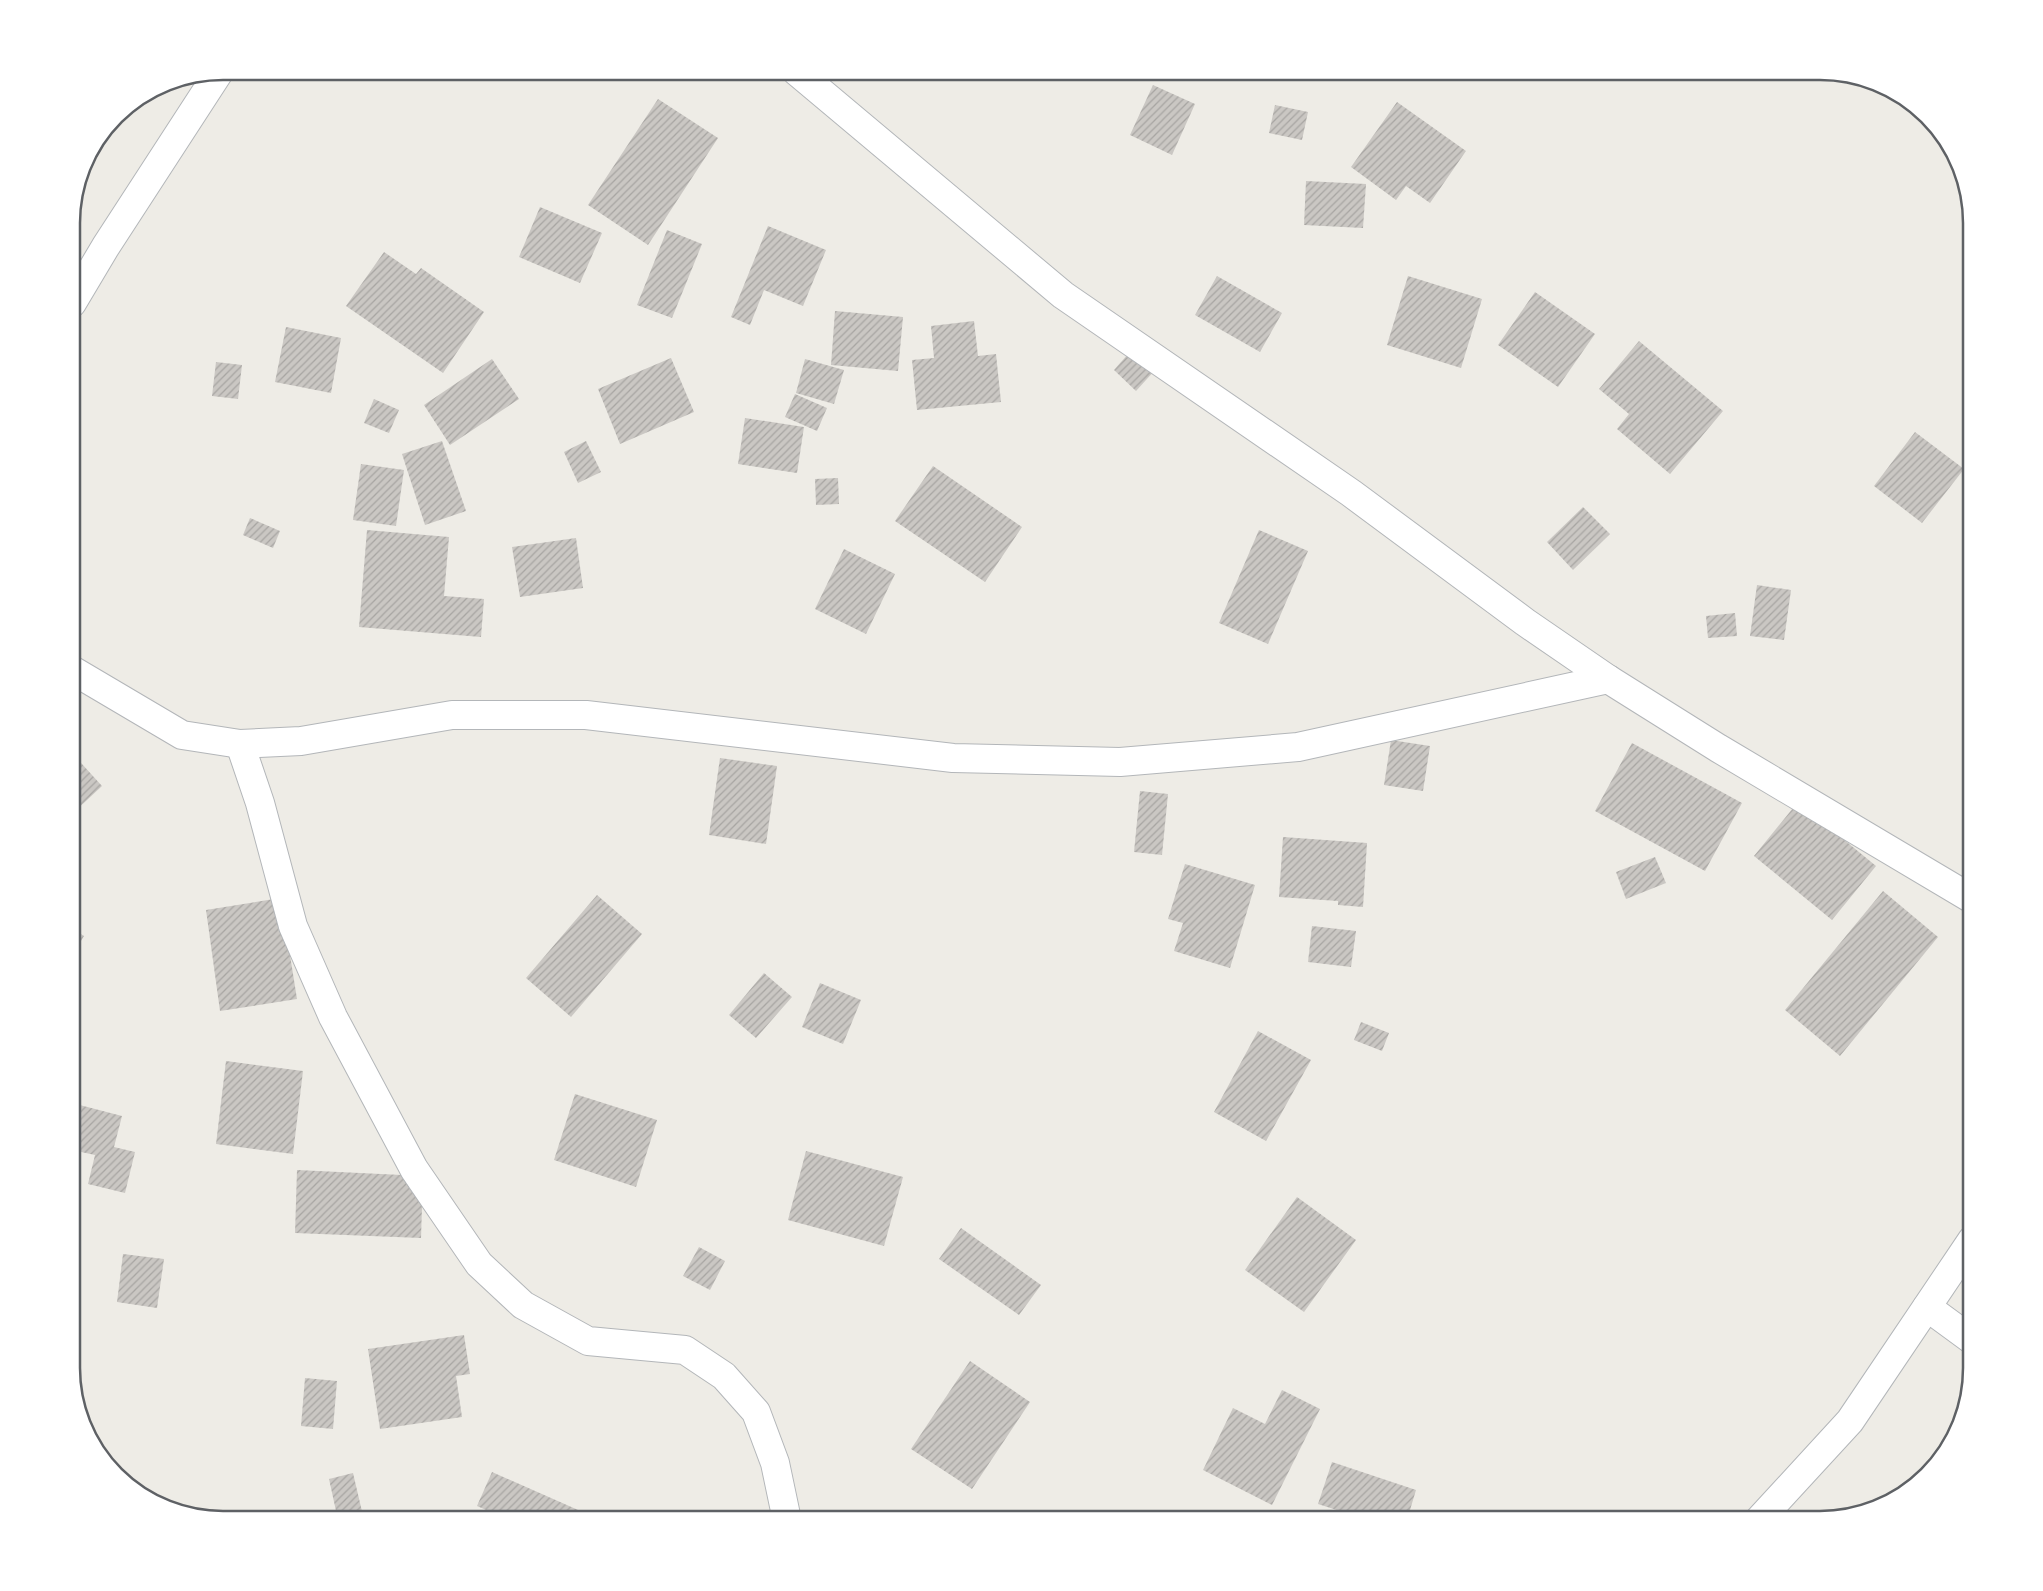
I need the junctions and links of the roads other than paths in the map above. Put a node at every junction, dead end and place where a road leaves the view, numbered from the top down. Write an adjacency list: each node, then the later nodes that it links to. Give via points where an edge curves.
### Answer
1 (214, 80): 3 (street)
2 (807, 80): 5 (street, via 1063,295 1351,493)
3 (80, 290)
4 (80, 675): 6 (street, via 182,735)
5 (1608, 679): 6 (street, via 1298,747 1120,762 953,758 586,715 452,716 301,741); 7 (street)
6 (240, 744): 11 (street, via 260,803 293,926 332,1017 414,1169 479,1264 523,1305 588,1341 685,1350 724,1376 756,1412 774,1463)
7 (1963, 894)
8 (1963, 1253): 9 (street)
9 (1927, 1307): 10 (street); 12 (street, via 1850,1421)
10 (1963, 1333)
11 (785, 1511)
12 (1767, 1511)

